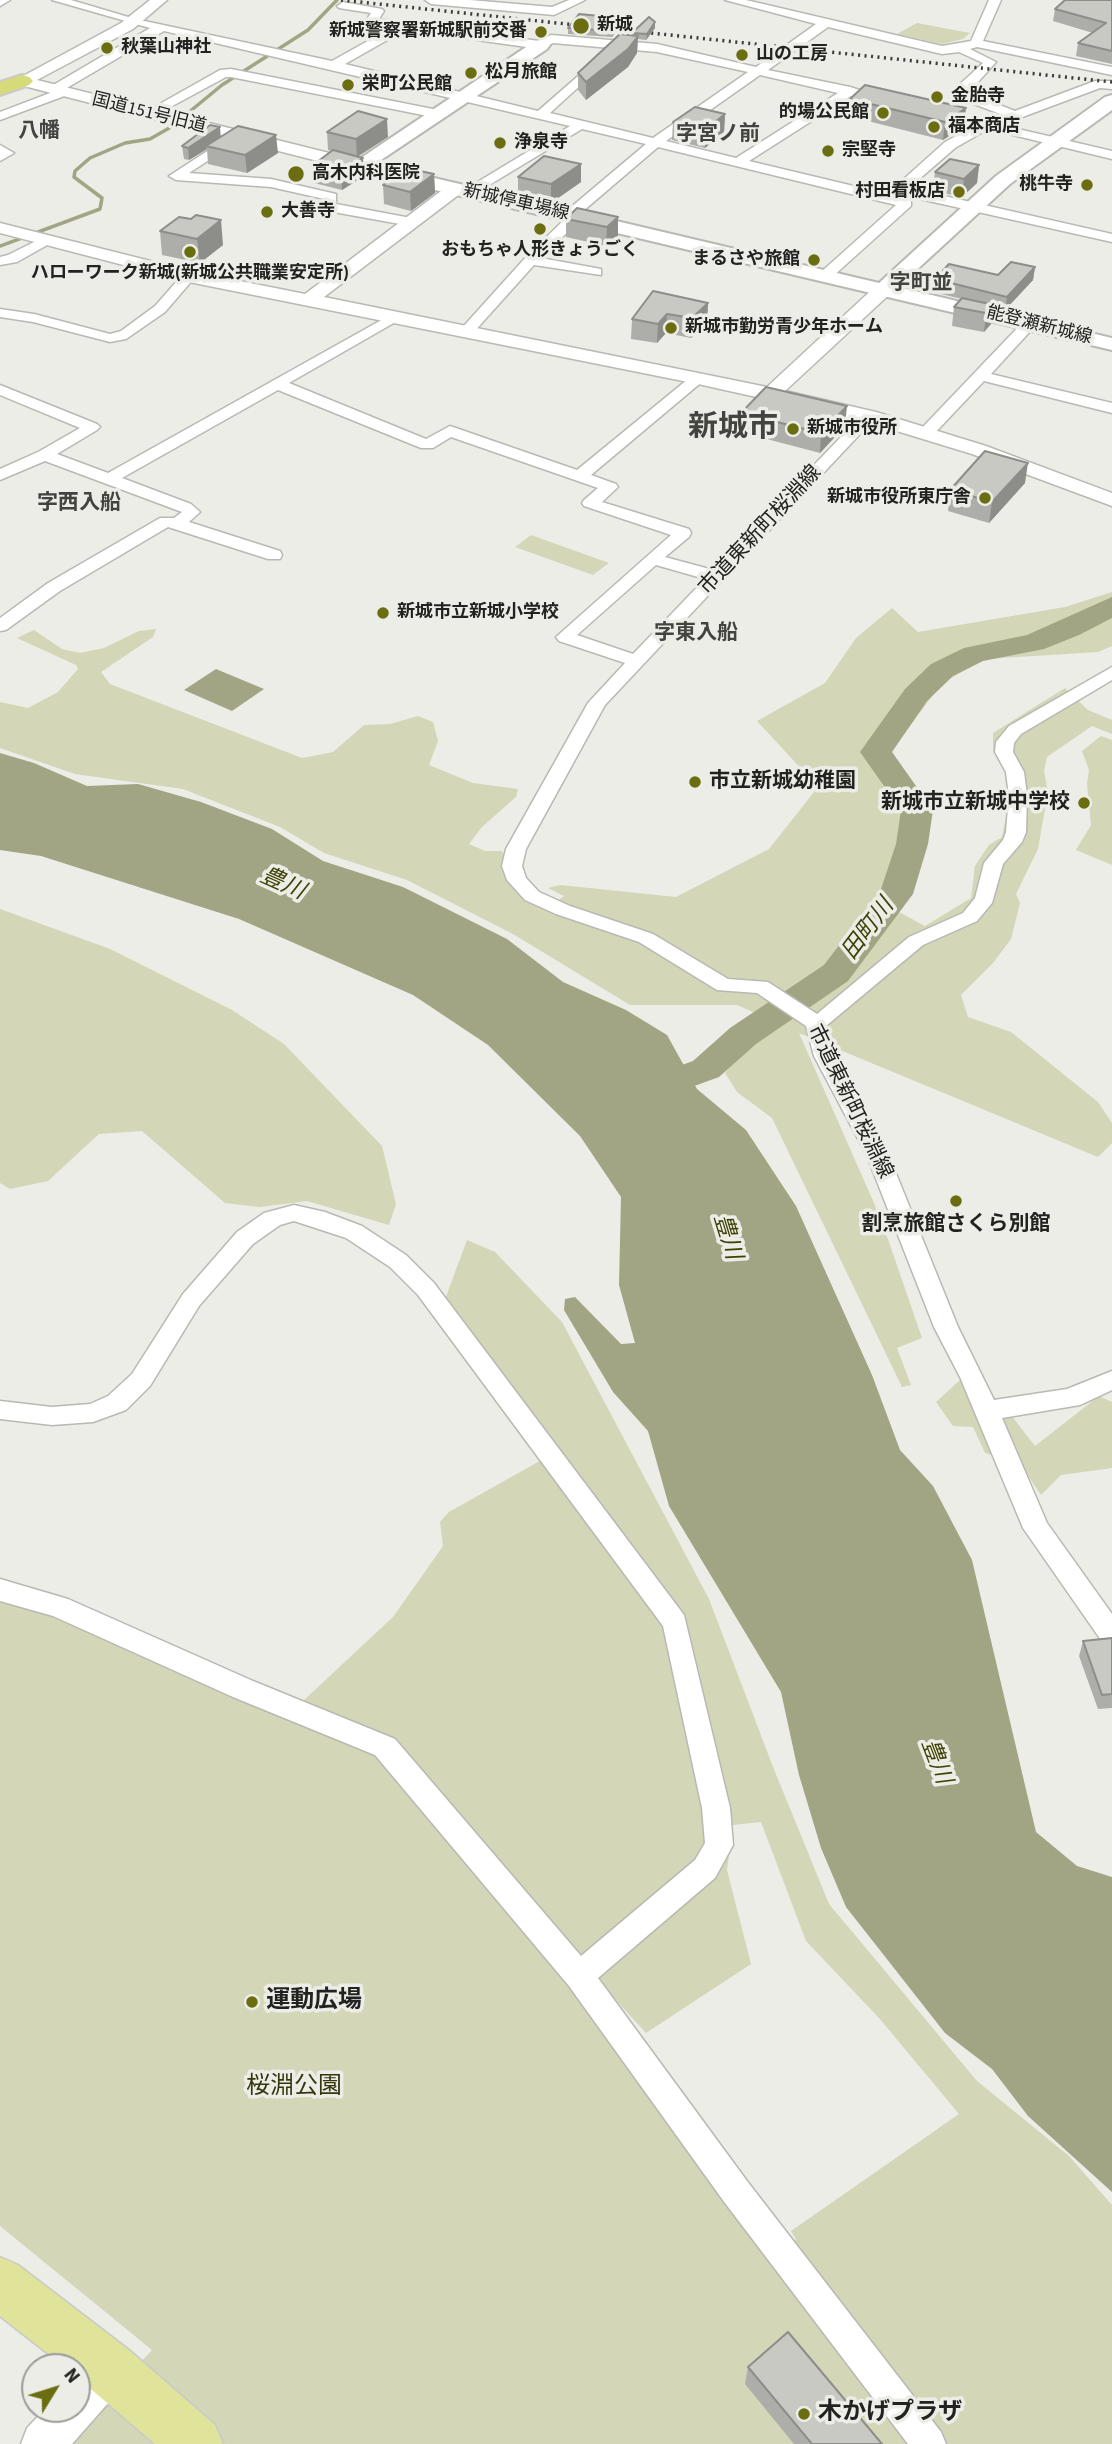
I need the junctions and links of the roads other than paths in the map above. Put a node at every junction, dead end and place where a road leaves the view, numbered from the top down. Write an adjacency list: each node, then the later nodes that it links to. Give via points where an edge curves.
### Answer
1 (58, 0): 8 (street)
2 (159, 0): 8 (street)
3 (431, 0): 4 (street, via 554,11)
4 (579, 0)
5 (731, 0): 9 (street)
6 (995, 0): 12 (street)
7 (343, 6): 10 (street, via 378,11 371,22)
8 (134, 22): 11 (street); 22 (street)
9 (826, 23): 15 (street, via 942,50); 18 (street)
10 (404, 26): 14 (street); 17 (street)
11 (161, 27): 16 (street); 26 (street)
12 (976, 43): 15 (street); 19 (street)
13 (616, 44): 14 (street, via 551,38); 18 (street); 33 (street)
14 (541, 45): 28 (main road)
15 (957, 49): 32 (street, via 990,62 964,92)
16 (271, 52): 17 (street); 21 (street)
17 (337, 67): 25 (street); 28 (street)
18 (758, 69): 27 (street); 38 (street)
19 (1112, 71)
20 (0, 74): 22 (highway)
21 (235, 74): 25 (street); 30 (street, via 224,73)
22 (22, 81): 24 (highway); 26 (street, 国道151号旧道)
23 (1112, 85): 32 (street, via 1099,84)
24 (0, 89)
25 (308, 89): 31 (street)
26 (59, 91): 30 (street, 国道151号旧道); 34 (street)
27 (850, 91): 36 (street); 43 (street)
28 (464, 97): 31 (main road); 33 (street)
29 (1112, 100): 39 (main road)
30 (148, 114): 37 (street, 国道151号旧道)
31 (438, 114): 44 (main road)
32 (1012, 114): 36 (street)
33 (541, 115): 35 (street)
34 (0, 116)
35 (580, 125): 38 (street); 45 (street)
36 (983, 127): 39 (street); 46 (street, via 950,145)
37 (236, 137): 44 (street, 国道151号旧道); 49 (street, via 176,176 271,183 331,197 328,207)
38 (655, 143): 43 (street); 48 (street, via 575,211)
39 (1053, 143): 41 (street); 47 (main road)
40 (0, 149): 42 (street, via 7,153)
41 (1112, 155)
42 (0, 157)
43 (738, 163): 46 (street)
44 (359, 166): 45 (main road, 新城停車場線)
45 (463, 190): 48 (main road, 新城停車場線); 49 (street)
46 (894, 195): 47 (street); 56 (street, via 906,204)
47 (975, 206): 52 (street); 58 (main road)
48 (576, 216): 53 (street); 56 (main road, 新城停車場線)
49 (411, 222): 59 (street)
50 (0, 228): 51 (street)
51 (35, 238): 54 (street, via 12,259); 57 (street)
52 (1112, 238)
53 (531, 260): 55 (street); 63 (street)
54 (0, 261)
55 (596, 271)
56 (826, 275): 58 (main road, 新城停車場線)
57 (189, 276): 59 (street); 60 (street, via 160,309 118,337)
58 (885, 288): 62 (main road, 能登瀬新城線); 69 (street)
59 (309, 300): 61 (street)
60 (0, 313)
61 (394, 317): 63 (street); 67 (street)
62 (1030, 323): 64 (main road, 能登瀬新城線); 65 (street)
63 (467, 331): 66 (street)
64 (1112, 344)
65 (982, 376): 70 (street); 72 (street)
66 (698, 378): 69 (street); 75 (street)
67 (277, 384): 75 (street, via 427,444 450,430); 76 (street)
68 (0, 390): 73 (street, via 92,428)
69 (771, 394): 71 (street)
70 (1112, 408)
71 (869, 416): 72 (street); 81 (street, 市道東新町桜淵線)
72 (926, 433): 77 (street)
73 (44, 455): 74 (street); 76 (street)
74 (0, 475)
75 (579, 477): 80 (street, via 610,488 590,503 683,533)
76 (108, 480): 78 (street, via 185,507 192,513)
77 (1112, 500)
78 (177, 524): 79 (street); 82 (street, via 166,522 54,587)
79 (274, 555)
80 (653, 559): 81 (street); 83 (street, via 565,637)
81 (718, 577): 83 (street, 市道東新町桜淵線)
82 (0, 626)
83 (635, 661): 85 (street, 市道東新町桜淵線, via 597,703 516,849 512,866 517,880 532,895 563,910 646,938 724,985 761,987)
84 (1112, 672): 85 (street, via 1015,730 1005,742 1018,796 1016,832 994,863 985,899 970,917 916,941 824,1020)
85 (798, 1011): 88 (street, 市道東新町桜淵線, via 878,1156 946,1327)
86 (1112, 1380): 88 (street, via 1071,1398)
87 (0, 1410): 91 (street, via 51,1416 93,1413 117,1403 142,1380 191,1300 245,1238 272,1219 294,1213 317,1218 354,1232 398,1261 426,1289 675,1623 716,1808 719,1845 705,1870)
88 (986, 1411): 90 (street, 市道東新町桜淵線, via 1036,1528)
89 (0, 1590): 91 (street, via 59,1607 385,1747)
90 (1112, 1635)
91 (579, 1976): 98 (street, via 736,2192)
92 (0, 2283): 93 (main road)
93 (54, 2353)
94 (91, 2397): 97 (main road)
95 (62, 2423): 96 (street)
96 (43, 2444)
97 (196, 2444)
98 (929, 2444)

